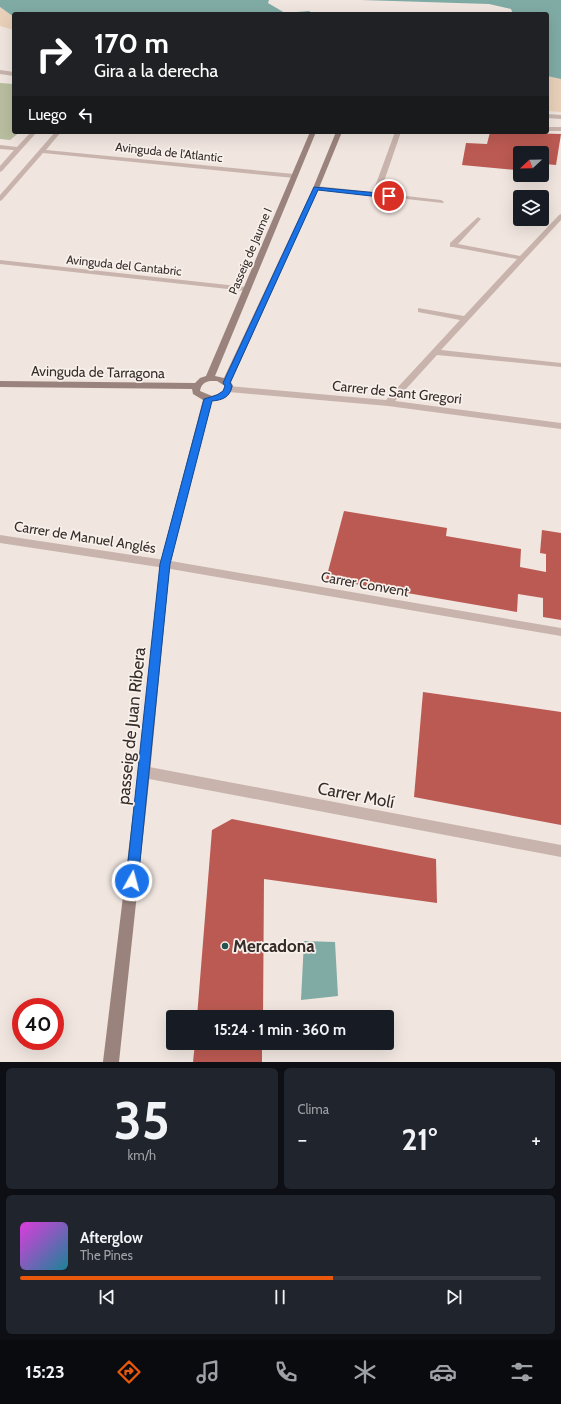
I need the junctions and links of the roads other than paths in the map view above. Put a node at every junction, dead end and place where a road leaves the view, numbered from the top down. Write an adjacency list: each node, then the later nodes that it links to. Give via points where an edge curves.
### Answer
1 (0, 72): 2 (street)
2 (12, 74)
3 (549, 116): 4 (street)
4 (561, 117)
5 (549, 129): 6 (street)
6 (561, 130)
7 (32, 134): 13 (street)
8 (56, 134): 14 (street)
9 (312, 134): 16 (street, Passeig de Jaume I)
10 (338, 134): 17 (street)
11 (397, 134): 18 (street)
12 (0, 147): 13 (street)
13 (19, 149): 15 (street)
14 (41, 151): 16 (street, Avinguda de l'Atlantic); 19 (street)
15 (0, 170)
16 (294, 176): 25 (street, Passeig de Jaume I)
17 (316, 188): 18 (street); 33 (street)
18 (376, 194): 20 (street)
19 (0, 198)
20 (441, 202)
21 (561, 216): 23 (street)
22 (478, 219): 23 (street, via 453,245)
23 (522, 258): 27 (street)
24 (0, 262): 25 (street, Avinguda del Cantabric)
25 (246, 289): 30 (street, Passeig de Jaume I)
26 (421, 310): 27 (street)
27 (465, 319): 28 (street)
28 (435, 352): 29 (street); 35 (street)
29 (561, 365)
30 (210, 378): 32 (street); 33 (street, via 218,379)
31 (0, 384): 32 (street, Avinguda de Tarragona)
32 (196, 386): 34 (street, via 196,392)
33 (228, 386): 34 (street, via 224,396); 35 (street, Carrer de Sant Gregori)
34 (208, 399): 38 (street, passeig de Juan Ribera)
35 (388, 403): 36 (street, Carrer de Sant Gregori)
36 (561, 426)
37 (0, 539): 38 (street, Carrer de Manuel Anglés)
38 (165, 564): 39 (street, Carrer Convent); 40 (street, passeig de Juan Ribera)
39 (561, 632)
40 (144, 772): 41 (street, Carrer Molí); 42 (street, passeig de Juan Ribera)
41 (561, 851)
42 (111, 1062)

